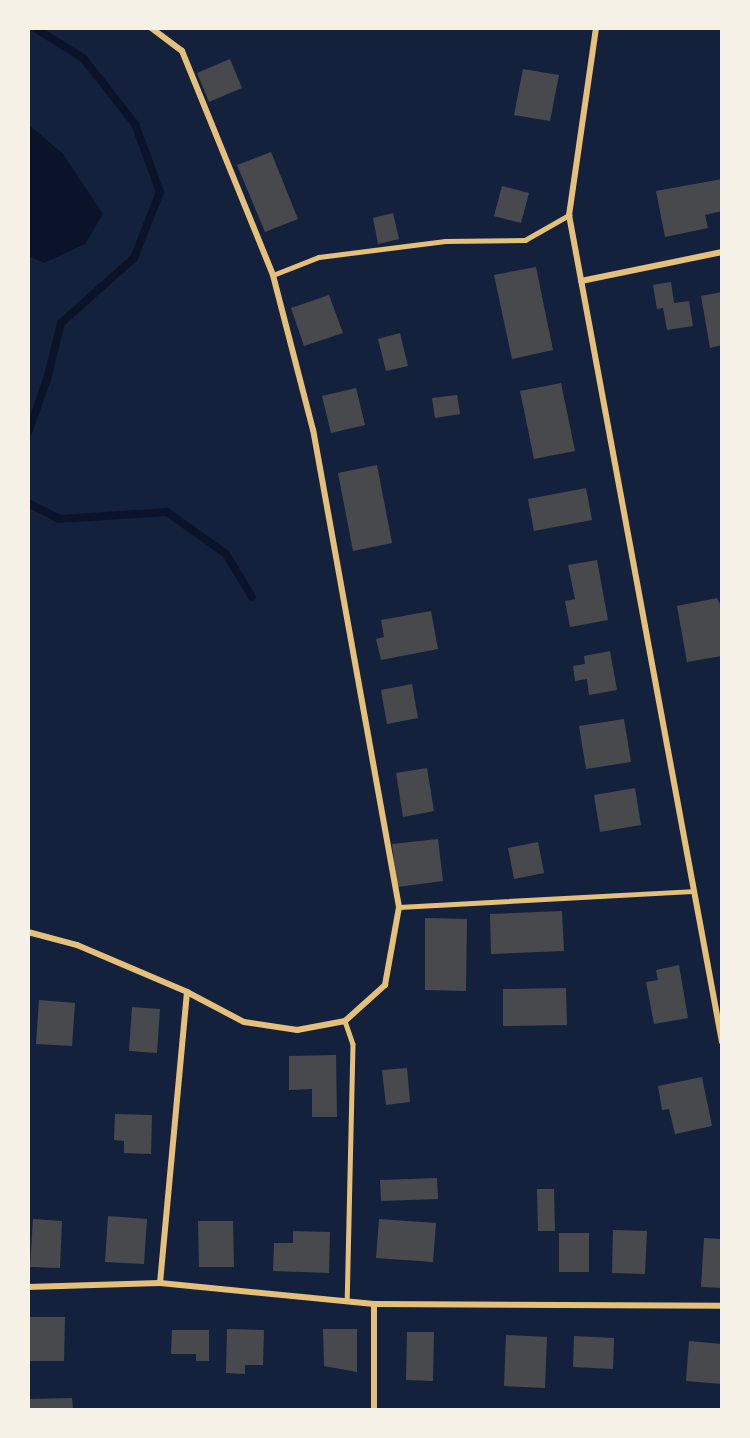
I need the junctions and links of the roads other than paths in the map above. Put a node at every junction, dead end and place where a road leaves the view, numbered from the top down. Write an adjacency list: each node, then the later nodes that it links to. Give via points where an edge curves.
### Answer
1 (151, 28): 5 (street, via 182,51)
2 (596, 28): 3 (street)
3 (569, 215): 5 (lane, via 525,240 444,241 319,257); 6 (street)
4 (722, 252): 6 (street)
5 (273, 275): 8 (street, via 313,430)
6 (581, 281): 7 (street)
7 (692, 891): 8 (lane); 12 (street)
8 (399, 907): 11 (street, via 385,985)
9 (28, 932): 10 (street, via 76,945)
10 (187, 992): 11 (street, via 244,1022 297,1030); 13 (street)
11 (345, 1021): 15 (lane, via 353,1044)
12 (722, 1042)
13 (160, 1283): 14 (street); 15 (street)
14 (28, 1287)
15 (347, 1301): 16 (street)
16 (374, 1304): 17 (street); 18 (street)
17 (722, 1306)
18 (374, 1410)

